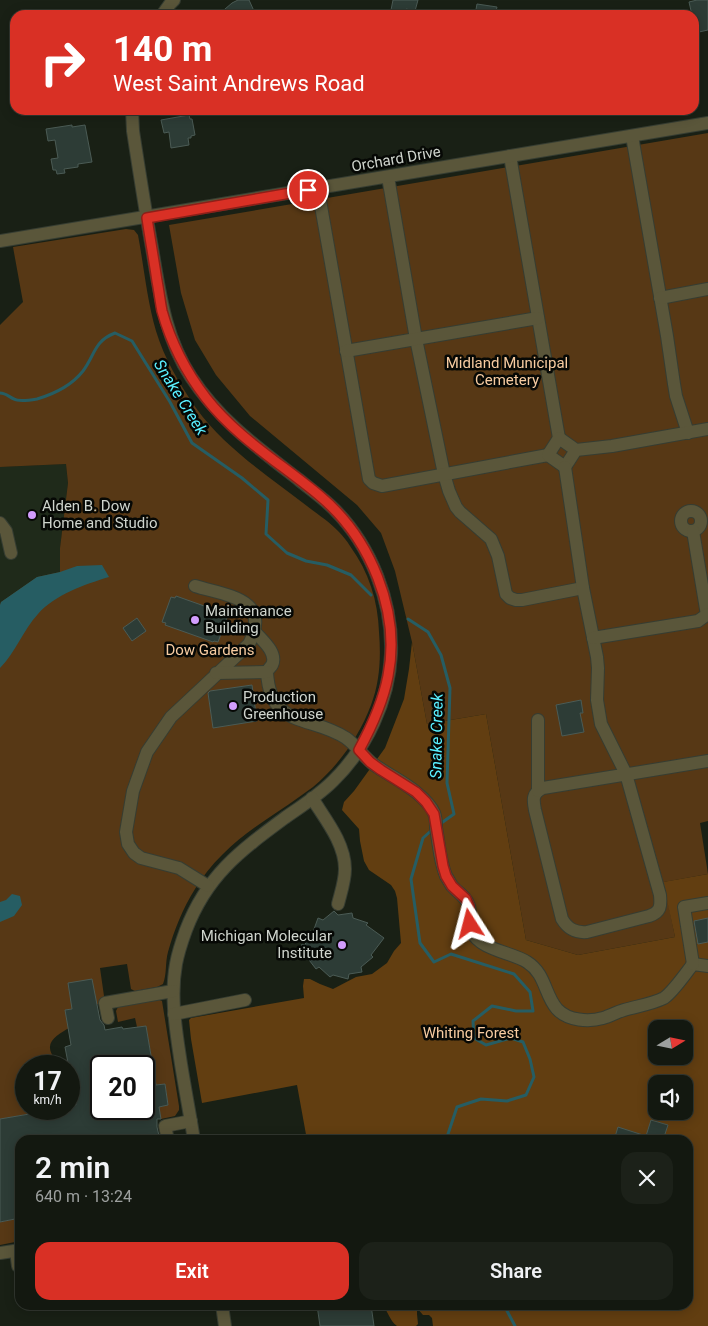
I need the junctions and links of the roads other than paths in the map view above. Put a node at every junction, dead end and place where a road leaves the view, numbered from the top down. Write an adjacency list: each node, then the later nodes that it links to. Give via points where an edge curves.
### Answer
1 (174, 0): 2 (street)
2 (166, 10)
3 (132, 115): 9 (street)
4 (708, 123): 5 (street, Orchard Drive)
5 (632, 136): 6 (street, Orchard Drive); 12 (street)
6 (510, 156): 7 (street, Orchard Drive); 13 (street)
7 (388, 177): 8 (street, Orchard Drive); 14 (street)
8 (318, 189): 9 (street, Orchard Drive); 15 (street)
9 (147, 218): 10 (street, Orchard Drive); 34 (street, via 162,309 177,352 190,376 206,399 237,431 335,510 362,545 375,572 387,609 391,655 384,695)
10 (0, 241)
11 (708, 289): 12 (street)
12 (660, 298): 17 (street, via 676,396)
13 (538, 318): 14 (street); 18 (street)
14 (416, 339): 15 (street); 22 (street)
15 (346, 351): 22 (street, via 369,479 382,486)
16 (708, 429): 17 (street)
17 (688, 433): 19 (street)
18 (559, 438): 19 (street); 20 (street)
19 (576, 450): 21 (street)
20 (548, 455): 21 (street); 22 (street)
21 (565, 467): 27 (street)
22 (444, 474): 27 (street, via 456,507 491,539 504,588 510,598 522,600)
23 (0, 523): 25 (street, via 6,530)
24 (693, 531): 28 (street)
25 (11, 553)
26 (195, 586): 29 (street, via 238,599 250,607 256,619)
27 (583, 588): 30 (street)
28 (708, 615): 30 (street, via 698,621)
29 (254, 632): 31 (street, via 274,657); 32 (street, via 249,644)
30 (593, 638): 36 (street, via 598,657 597,700 601,724)
31 (267, 672): 32 (street); 34 (street, via 274,701 285,714 333,730)
32 (216, 673): 39 (street, via 171,717 147,752 133,791 126,832 128,844 141,858 179,868)
33 (538, 720): 37 (street)
34 (359, 750): 38 (street, via 333,781); 42 (street, via 370,762 416,792 434,814 446,876 466,899 476,937 528,962 542,976 549,996 565,1015 574,1019 603,1018 666,997)
35 (708, 761): 36 (street)
36 (626, 774): 37 (street); 37 (street, via 661,903 656,914 587,932 570,929 562,919 534,810 534,795)
37 (538, 791)
38 (312, 798): 39 (street, via 236,855); 41 (street, via 342,851 345,880)
39 (208, 886): 44 (street, via 182,942)
40 (708, 902): 42 (street, via 684,907)
41 (338, 904)
42 (694, 964): 43 (street)
43 (708, 966)
44 (173, 991): 46 (street); 47 (street, via 105,1003)
45 (246, 1000): 46 (street)
46 (174, 1014): 48 (street)
47 (108, 1018)
48 (191, 1121): 49 (street, via 165,1126); 50 (street)
49 (167, 1135)
50 (193, 1135)
51 (15, 1250): 52 (street)
52 (0, 1253)
53 (223, 1310): 54 (street)
54 (225, 1326)

